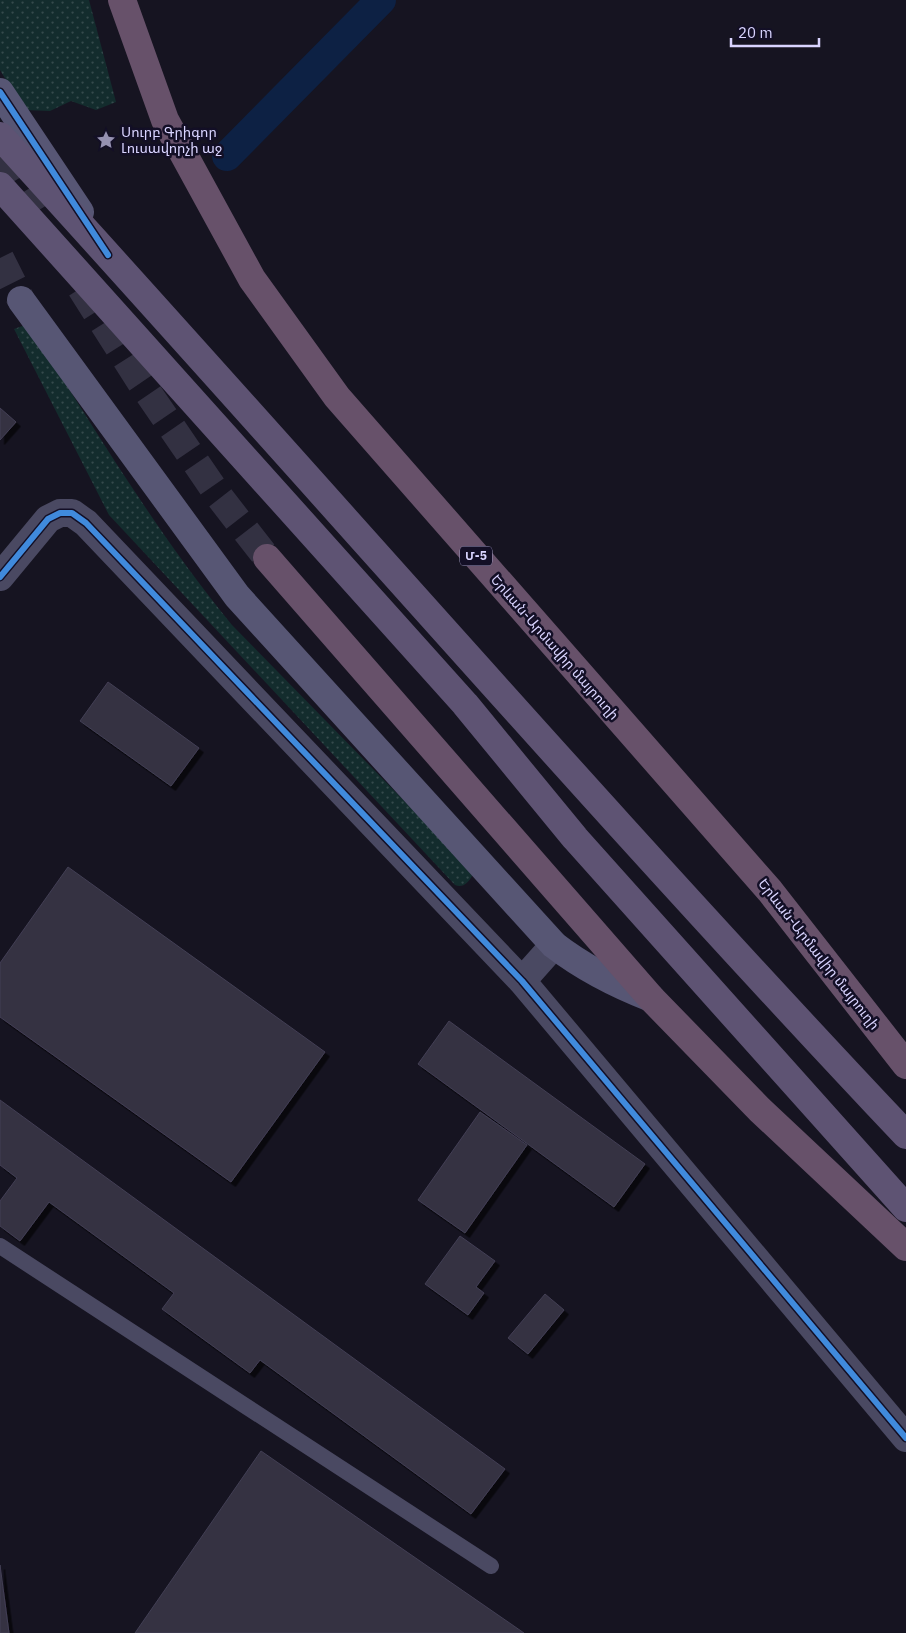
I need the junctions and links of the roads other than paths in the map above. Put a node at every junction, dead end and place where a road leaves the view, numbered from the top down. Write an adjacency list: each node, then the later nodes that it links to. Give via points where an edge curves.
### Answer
1 (122, 0): 12 (highway, Երևան-Արմավիր մայրուղի / Մ-5, via 165,120 252,279 337,397 770,891)
2 (0, 92): 5 (street)
3 (0, 136): 5 (main road)
4 (0, 186): 14 (main road, via 458,697 575,838)
5 (108, 255): 13 (main road, via 617,822)
6 (21, 300): 9 (street, via 237,596)
7 (267, 558): 11 (highway)
8 (0, 578): 10 (street, via 48,519 60,513 72,513 86,523)
9 (554, 945): 10 (street); 11 (street, via 599,976)
10 (522, 981): 17 (street)
11 (651, 998): 16 (highway, via 760,1110)
12 (906, 1065)
13 (906, 1135)
14 (906, 1208)
15 (0, 1246): 18 (lane)
16 (906, 1247)
17 (906, 1438)
18 (491, 1566)

